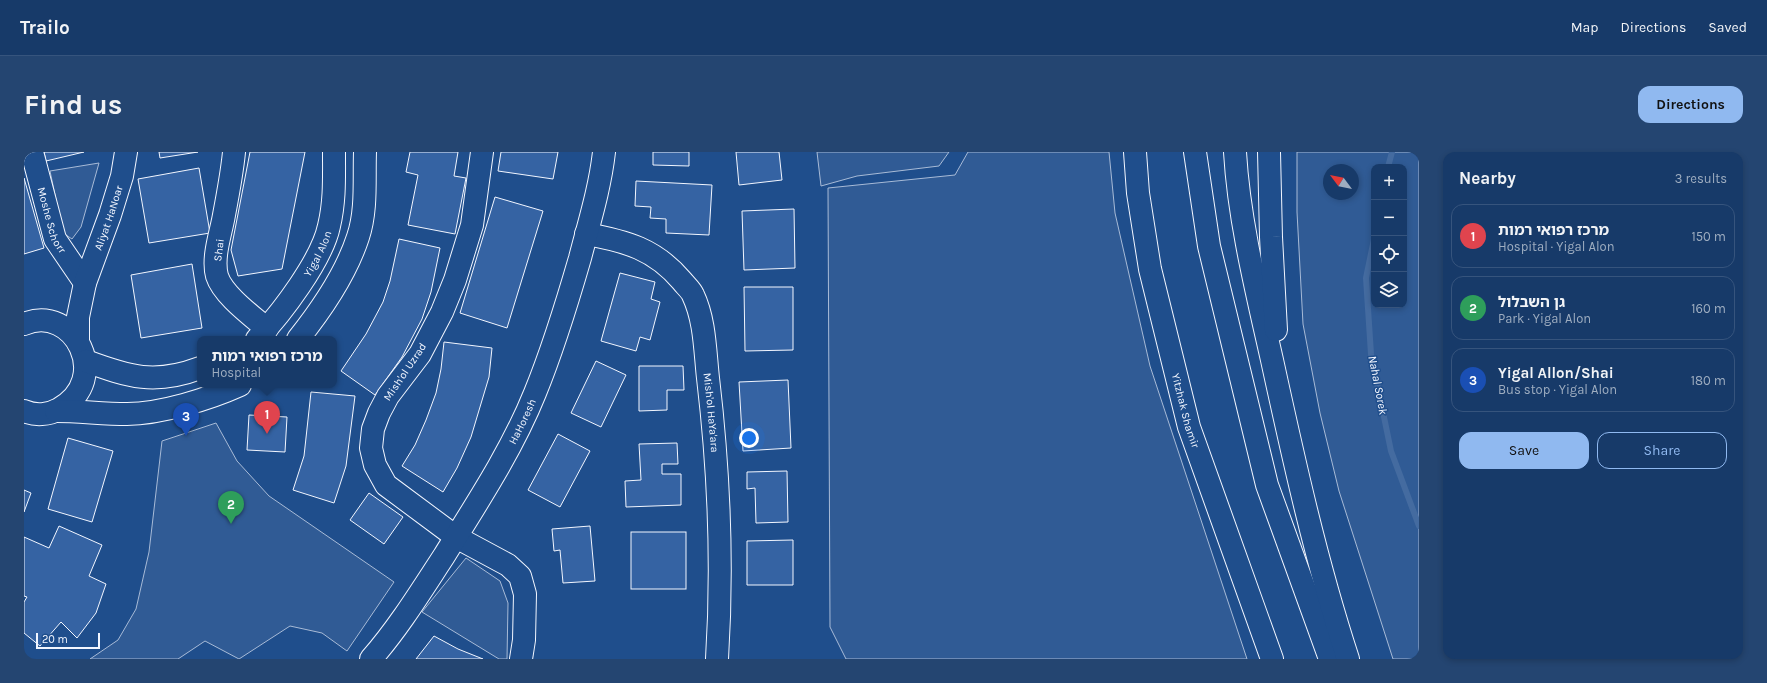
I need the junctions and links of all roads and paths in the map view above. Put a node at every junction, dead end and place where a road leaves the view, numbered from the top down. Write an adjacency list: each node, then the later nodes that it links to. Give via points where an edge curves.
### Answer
1 (32, 152): 13 (main road, Moshe Schorr, via 55,239)
2 (126, 152): 13 (main road, Aliyat HaNoar, via 122,176 110,215)
3 (234, 152): 15 (main road, Shai, via 216,260 218,276)
4 (334, 152): 15 (main road, Yigal Alon, via 334,202 329,228 309,271)
5 (365, 152): 16 (main road, via 364,204 358,236 335,287)
6 (482, 152): 22 (main road, Mish'ol Uzrad, via 472,225 455,280 420,354 388,396 379,413 373,429 371,448 375,465 386,485)
7 (604, 152): 12 (main road, HaHoresh)
8 (1135, 152): 26 (main road, Yitzhak Shamir, via 1138,193 1150,269 1189,427)
9 (1195, 152): 27 (main road, via 1209,246 1267,485)
10 (1235, 152): 21 (main road, via 1249,255)
11 (1269, 152): 21 (main road, via 1270,237)
12 (586, 234): 22 (main road, HaHoresh, via 535,393 500,464); 25 (main road, Mish'ol HaYa'ara, via 626,242 649,253 672,269 693,294 701,320 716,446 721,567)
13 (85, 282): 14 (main road, Aliyat HaNoar, via 63,309); 17 (main road, Aliyat HaNoar, via 78,317)
14 (30, 322): 17 (main road, via 58,325 69,332)
15 (262, 334)
16 (300, 336)
17 (82, 352): 18 (main road, via 133,377 171,376); 20 (main road, Aliyat HaNoar, via 85,374 76,396 67,405)
18 (197, 369)
19 (232, 388): 20 (main road, via 177,407 134,413)
20 (36, 415)
21 (1287, 428): 28 (main road, via 1310,532)
22 (456, 536): 23 (main road, HaHoresh, via 390,637); 24 (main road, Mish'ol Uzrad, via 508,565 520,576 525,594)
23 (371, 659)
24 (521, 659)
25 (717, 659)
26 (1272, 659)
27 (1330, 659)
28 (1348, 659)

